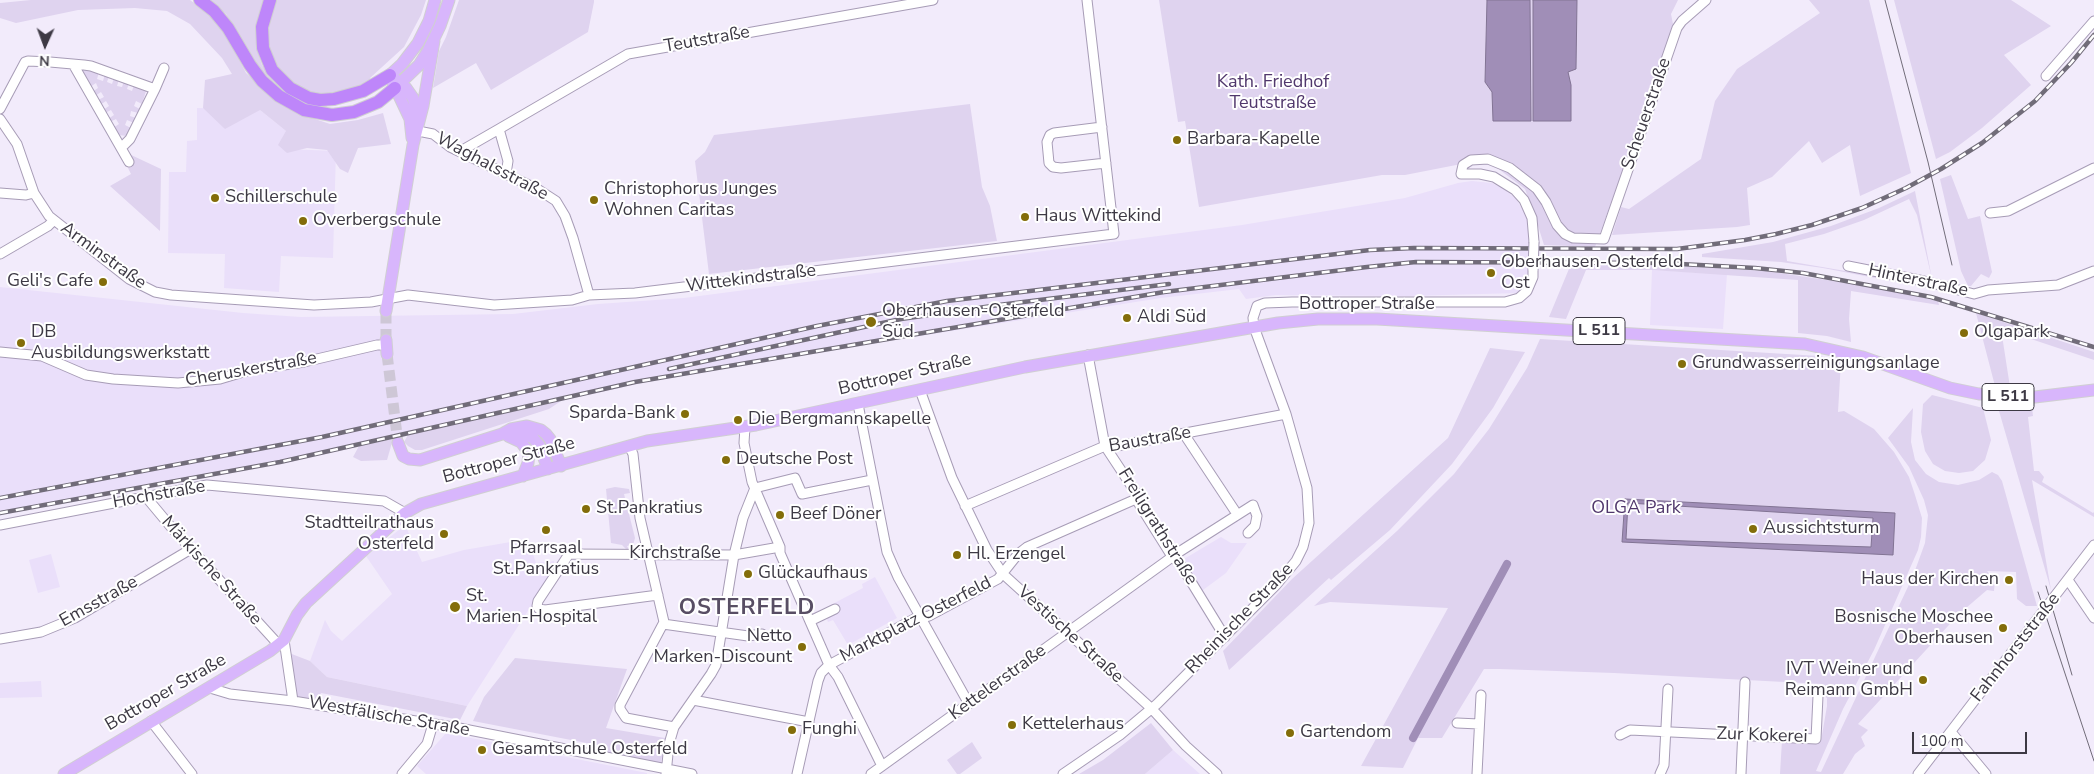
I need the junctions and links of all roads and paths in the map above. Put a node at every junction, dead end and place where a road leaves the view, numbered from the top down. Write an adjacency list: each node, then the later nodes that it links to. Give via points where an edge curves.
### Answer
1 (200, 0): 14 (highway, via 228,28 262,81 279,96 304,110 332,116 354,112 378,102)
2 (270, 0): 12 (highway, via 262,27 263,48 272,70 290,88 309,98 334,100 364,91)
3 (435, 0): 12 (main road, via 418,43)
4 (449, 0): 9 (main road)
5 (934, 0): 20 (street, Teutstraße, via 628,54)
6 (1087, 0): 19 (street)
7 (1706, 0): 37 (street, Scheuerstraße, bridge, via 1677,28 1604,239 1573,238 1565,234 1537,189 1516,172 1495,161 1467,162 1461,174 1494,177 1515,190 1530,210 1534,227 1532,278 1527,291 1519,298 1511,301 1265,303 1255,308)
8 (2094, 21): 13 (street)
9 (434, 41): 14 (main road, via 419,65); 18 (main road)
10 (73, 64): 15 (street, via 91,66); 16 (street, via 23,63); 22 (street)
11 (164, 68): 15 (street)
12 (390, 75): 14 (main road)
13 (2046, 76)
14 (398, 86): 18 (main road, via 412,98 417,108); 21 (main road, via 410,120)
15 (155, 89): 22 (street, via 130,139)
16 (0, 109)
17 (0, 119): 29 (street, Arminstraße, via 17,144)
18 (418, 125): 21 (main road); 23 (street, Waghalsstraße)
19 (1102, 128): 25 (street); 25 (street, via 1054,133 1047,142 1053,167)
20 (499, 129): 23 (street, Teutstraße); 27 (street, via 508,161)
21 (413, 145): 36 (main road)
22 (121, 148): 24 (street)
23 (462, 153): 27 (street, Waghalsstraße)
24 (129, 162)
25 (1106, 163): 35 (street, Wittekindstraße, via 1114,234 635,293)
26 (2094, 168): 30 (street, via 2008,211)
27 (506, 174): 35 (street, Waghalsstraße, via 544,192 562,208)
28 (0, 193): 29 (street)
29 (34, 193): 31 (street, Arminstraße)
30 (1990, 213)
31 (54, 220): 32 (street); 36 (street, Arminstraße, via 129,279 155,292 314,305 371,302)
32 (0, 254)
33 (1848, 266): 34 (street, Hinterstraße, via 1974,294 2058,285)
34 (2094, 271)
35 (589, 295): 36 (street, Wittekindstraße, via 572,300 505,306 408,295)
36 (387, 305)
37 (1254, 327): 40 (main road, Bottroper Straße / L 511); 42 (main road, Bottroper Straße / L 511, via 1342,319 1795,343 1854,355 1950,388 1979,394 2035,397); 44 (street, Rheinische Straße)
38 (386, 346): 39 (street, Cheruskerstraße, via 377,345 304,362 250,370 220,379 178,383 86,375 42,356)
39 (0, 352)
40 (1088, 355): 41 (main road, Bottroper Straße / L 511); 50 (street, Freiligrathstraße)
41 (920, 390): 43 (main road, Bottroper Straße / L 511); 58 (street, Vestische Straße, via 948,470)
42 (2094, 390)
43 (858, 404): 45 (main road, Bottroper Straße / L 511); 54 (street)
44 (1286, 414): 47 (street, Baustraße); 80 (street, Rheinische Straße, via 1308,488 1310,515 1306,536 1290,568)
45 (745, 427): 49 (main road, Bottroper Straße / L 511); 55 (street, via 745,447)
46 (502, 434): 48 (main road, via 420,460 403,456); 51 (main road, via 527,426 541,430 550,439); 52 (main road, via 519,433 533,438); 53 (main road, via 521,442 528,453)
47 (1184, 434): 50 (street, Baustraße); 60 (street)
48 (398, 443)
49 (629, 446): 51 (main road, Bottroper Straße / L 511); 66 (street, via 633,454 636,499)
50 (1105, 446): 57 (street, Freiligrathstraße, via 1136,493); 58 (street, Baustraße)
51 (561, 466): 52 (main road, Bottroper Straße / L 511)
52 (548, 469): 53 (main road, Bottroper Straße / L 511)
53 (523, 476): 59 (main road, Bottroper Straße / L 511, via 439,498)
54 (872, 480): 55 (street, via 802,494 795,478); 73 (street, via 885,547)
55 (755, 488): 64 (street); 67 (street)
56 (146, 497): 59 (street, Hochstraße, via 216,485 384,501); 61 (street, Hochstraße); 65 (street, Märkische Straße)
57 (1136, 499): 68 (street, Freiligrathstraße); 69 (street, Marktplatz Osterfeld, via 1027,547)
58 (966, 506): 69 (street, Vestische Straße, via 987,550)
59 (405, 513): 82 (main road, Bottroper Straße / L 511, via 306,603)
60 (1237, 514): 62 (street, via 1253,505 1257,516 1255,526); 68 (street, Kettelerstraße)
61 (0, 525)
62 (1248, 533)
63 (2094, 545): 70 (street, Fahnhorststraße)
64 (780, 547): 67 (street, Kirchstraße); 75 (street)
65 (191, 549): 81 (street, Emsstraße, via 75,618 30,635); 82 (street, Märkische Straße)
66 (649, 554): 67 (street, Kirchstraße); 71 (street); 71 (street, Kirchstraße, via 569,554 538,601 538,608 545,610)
67 (734, 554): 78 (street)
68 (1173, 558): 77 (street, Kettelerstraße); 80 (street, Freiligrathstraße, via 1179,562)
69 (1003, 574): 73 (street, Marktplatz Osterfeld); 77 (street, Vestische Straße)
70 (2068, 580): 74 (street); 100 (street, Fahnhorststraße)
71 (658, 595): 76 (street)
72 (835, 609): 75 (street)
73 (921, 618): 83 (street, Marktplatz Osterfeld); 91 (street)
74 (2094, 618)
75 (810, 621): 83 (street)
76 (663, 624): 78 (street); 98 (street, via 620,709 626,718)
77 (1068, 632): 91 (street, Kettelerstraße); 92 (street, Vestische Straße)
78 (722, 633): 79 (street); 89 (street, via 715,668)
79 (762, 634)
80 (1225, 637): 92 (street, Rheinische Straße)
81 (0, 639)
82 (281, 642): 85 (main road, Bottroper Straße / L 511); 90 (street, Westfälische Straße)
83 (829, 665): 94 (street, via 821,673); 103 (street)
84 (1745, 682): 102 (street)
85 (210, 688): 90 (street, Westfälische Straße, via 230,694); 93 (main road, Bottroper Straße / L 511)
86 (1668, 689): 99 (street)
87 (1481, 695): 97 (street)
88 (1818, 696): 102 (street, Zur Kokerei, via 1816,739)
89 (693, 700): 94 (street); 98 (street)
90 (293, 701): 96 (street, Westfälische Straße)
91 (969, 704): 103 (street, Kettelerstraße)
92 (1152, 709): 112 (street, Rheinische Straße); 113 (street, Vestische Straße)
93 (151, 721): 104 (main road, Bottroper Straße / L 511); 107 (street)
94 (808, 722): 110 (street)
95 (1458, 723): 97 (street)
96 (433, 724): 105 (street, Westfälische Straße); 108 (street, via 427,744)
97 (1479, 724): 114 (street)
98 (674, 726): 105 (street)
99 (1666, 732): 101 (street, Zur Kokerei, via 1630,730); 102 (street, Zur Kokerei); 115 (street, via 1664,765)
100 (1951, 732): 117 (street, Fahnhorststraße); 118 (street)
101 (1620, 735)
102 (1742, 736): 116 (street)
103 (882, 766): 111 (street, Kettelerstraße)
104 (77, 771): 106 (main road, Bottroper Straße / L 511)
105 (666, 772): 109 (street, Westfälische Straße)
106 (64, 774)
107 (192, 774)
108 (402, 774)
109 (692, 774)
110 (797, 774)
111 (871, 774)
112 (1063, 774)
113 (1217, 774)
114 (1477, 774)
115 (1660, 774)
116 (1741, 774)
117 (1918, 774)
118 (1986, 774)

